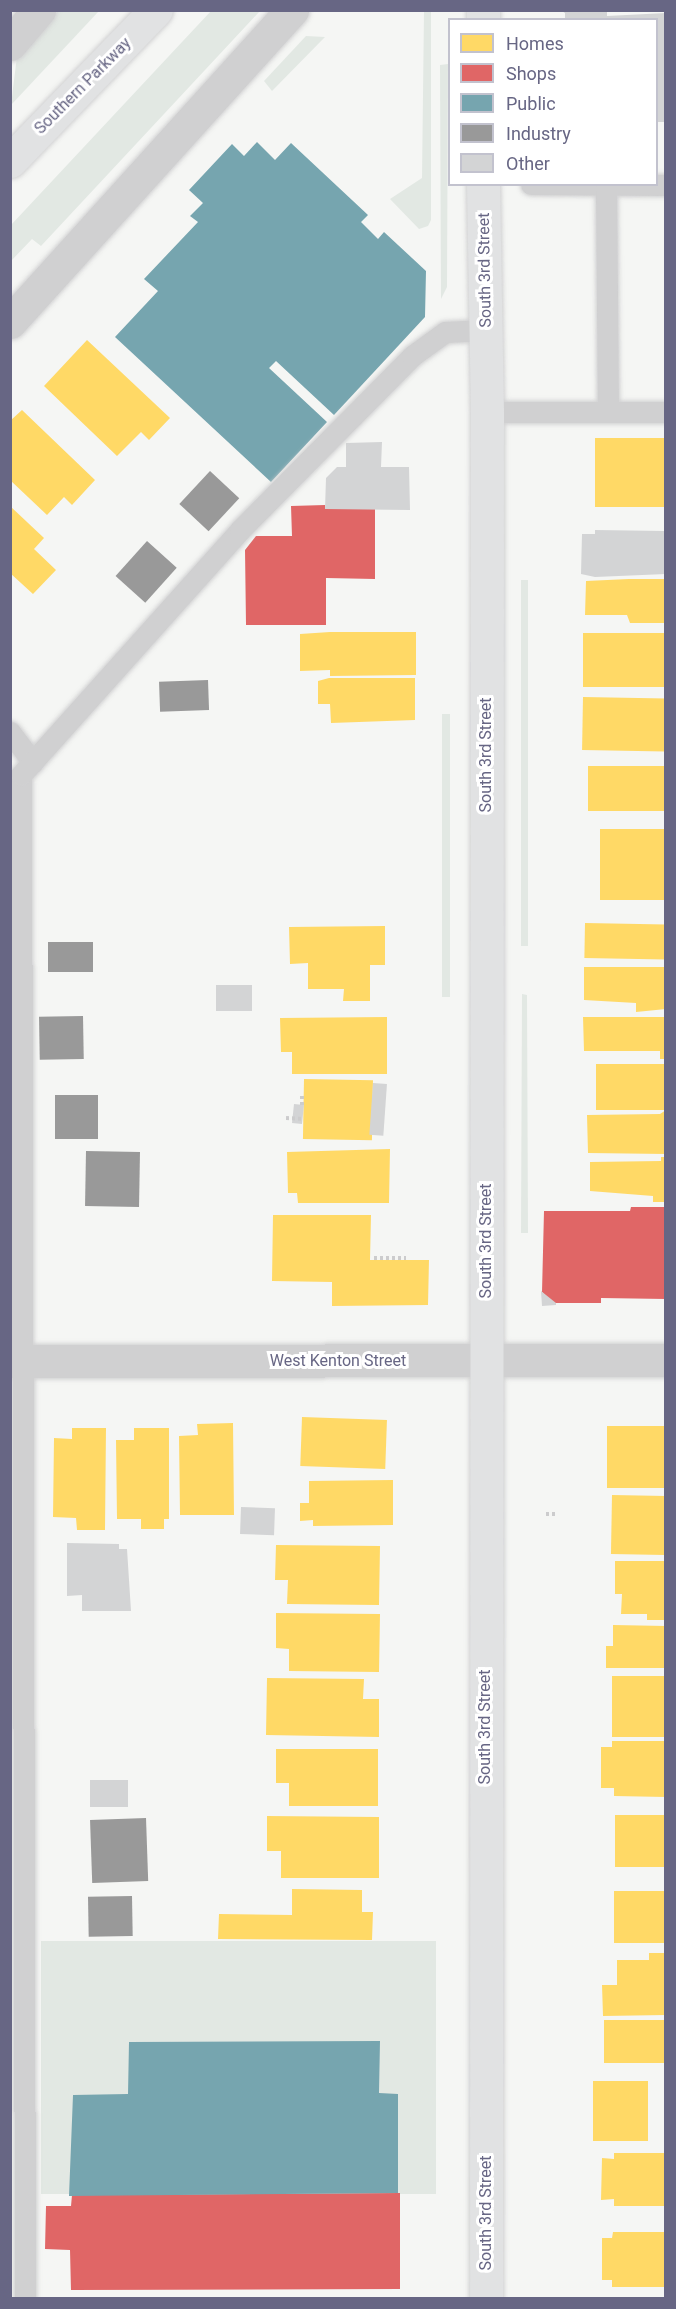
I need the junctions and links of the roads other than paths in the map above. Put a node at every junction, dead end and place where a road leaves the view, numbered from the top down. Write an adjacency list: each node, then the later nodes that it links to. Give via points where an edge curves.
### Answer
1 (39, 10): 4 (street)
2 (156, 10): 5 (main road, Southern Parkway)
3 (292, 10): 8 (street)
4 (10, 44)
5 (10, 161)
6 (483, 186): 9 (main road, South 3rd Street)
7 (606, 186): 11 (lane)
8 (10, 322)
9 (486, 330): 10 (main road, South 3rd Street); 14 (lane, via 445,332 412,356 240,530)
10 (487, 412): 11 (lane); 16 (main road, South 3rd Street)
11 (608, 412): 12 (lane)
12 (666, 412)
13 (10, 732): 14 (lane)
14 (33, 762): 15 (lane, via 21,776)
15 (16, 1360): 16 (street, West Kenton Street); 18 (lane)
16 (485, 1360): 17 (street, West Kenton Street); 19 (main road, South 3rd Street)
17 (666, 1360)
18 (25, 2298)
19 (486, 2298)

